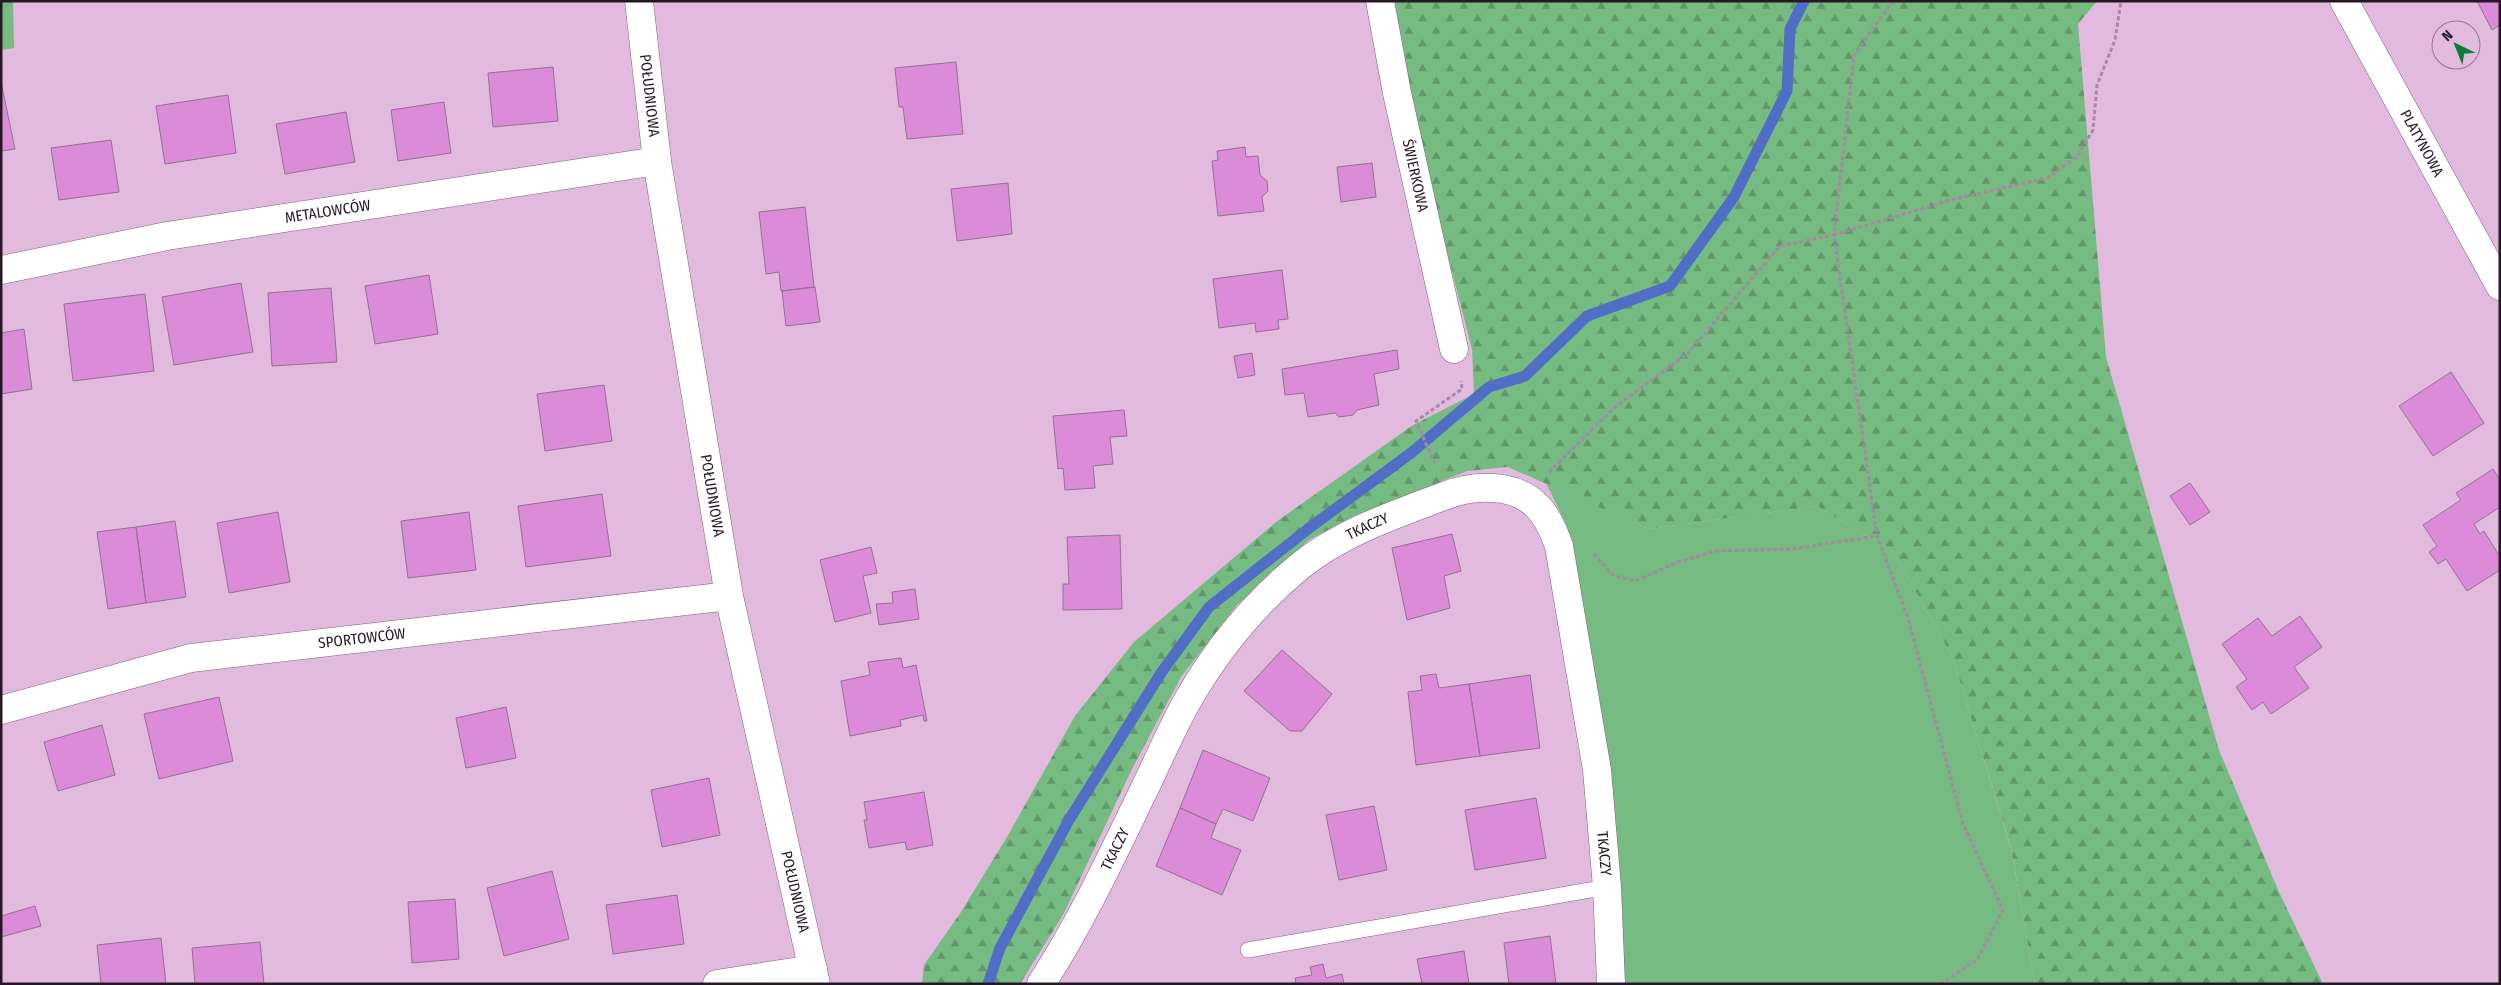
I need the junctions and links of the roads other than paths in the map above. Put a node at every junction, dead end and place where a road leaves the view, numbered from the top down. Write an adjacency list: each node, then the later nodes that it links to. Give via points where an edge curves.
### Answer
1 (639, 1): 4 (street, POŁUDNIOWA)
2 (1380, 1): 7 (street, ŚWIERKOWA, via 1396,93)
3 (2344, 1): 6 (street, PLATYNOWA)
4 (657, 161): 5 (street, METALOWCÓW, via 167,236); 8 (street, POŁUDNIOWA)
5 (1, 270)
6 (2500, 286)
7 (1454, 349)
8 (729, 596): 9 (street, SPORTOWCÓW, via 191,658); 12 (street, POŁUDNIOWA)
9 (1, 710)
10 (1607, 887): 11 (lane, TKACZY); 14 (street, TKACZY, via 1598,770 1559,546 1539,507 1525,495 1478,487 1455,492 1365,526 1301,565 1244,619 1188,699 1106,870); 15 (street, TKACZY)
11 (1248, 950)
12 (814, 976): 13 (street)
13 (717, 984)
14 (1041, 984)
15 (1610, 984)

